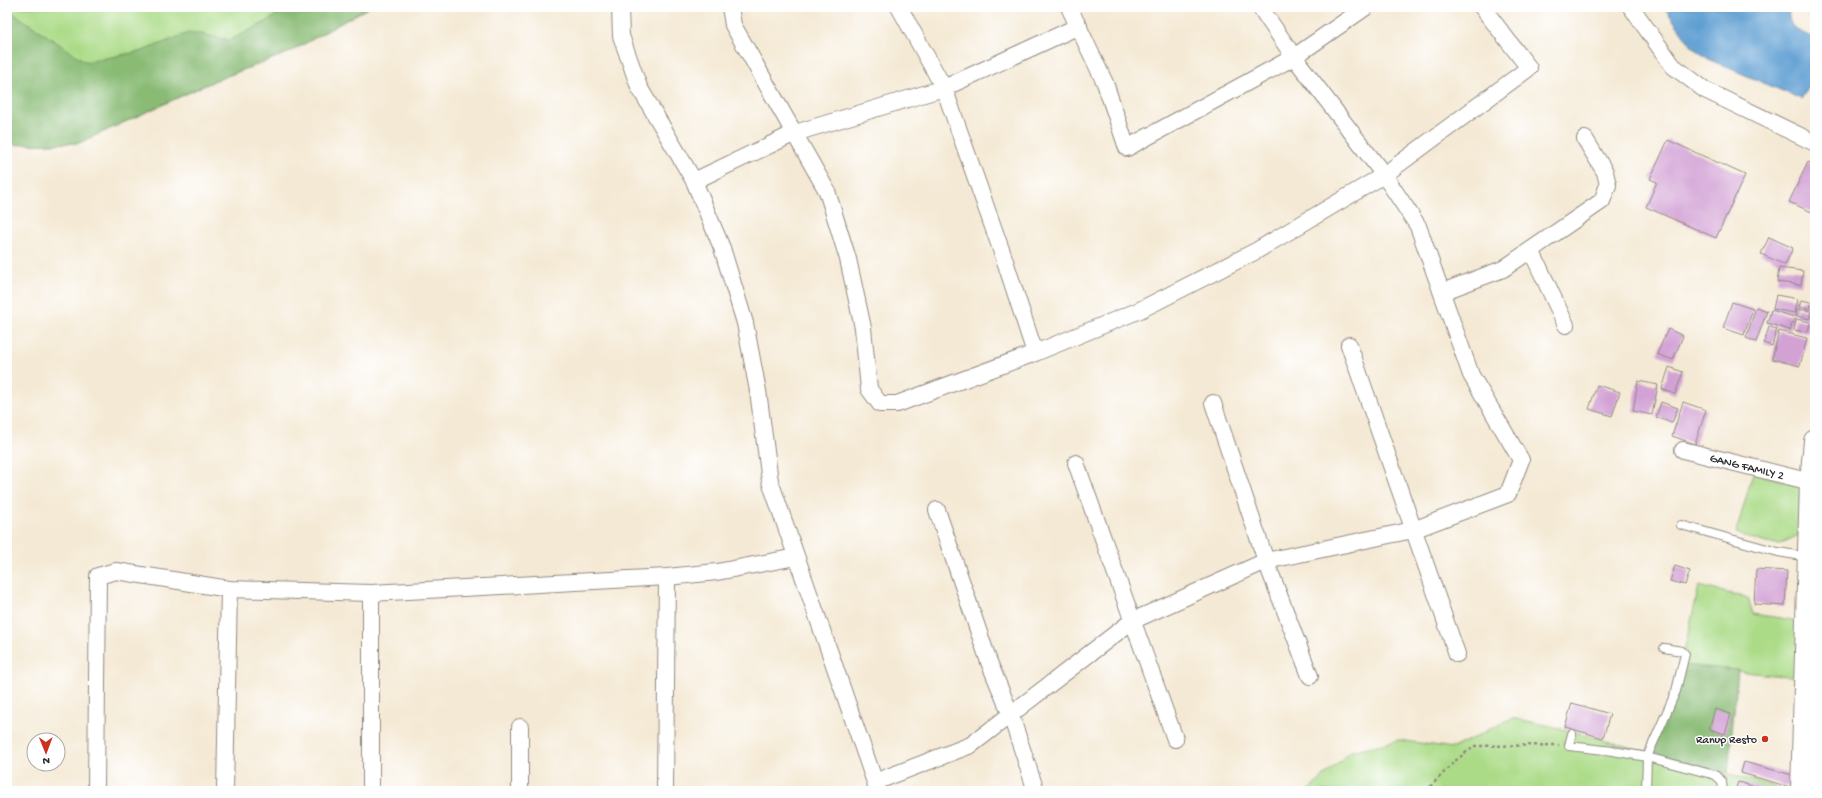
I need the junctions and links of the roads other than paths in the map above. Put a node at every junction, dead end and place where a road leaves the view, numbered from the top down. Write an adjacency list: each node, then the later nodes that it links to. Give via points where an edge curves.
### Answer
1 (620, 7): 16 (street, via 622,36 639,87)
2 (730, 7): 12 (street, via 733,25)
3 (898, 7): 11 (street)
4 (1069, 7): 9 (street)
5 (1260, 7): 10 (street)
6 (1366, 7): 10 (street)
7 (1482, 7): 15 (street, via 1530,68)
8 (1631, 7): 14 (street, via 1673,66 1705,90)
9 (1079, 26): 10 (street, via 1105,84 1127,148); 11 (street)
10 (1294, 57): 15 (street)
11 (944, 88): 12 (street); 21 (street)
12 (796, 133): 16 (street); 21 (street, via 827,191 848,259 863,328 869,388 880,404 896,404)
13 (1585, 140): 17 (street, via 1606,172 1608,185 1602,201)
14 (1815, 143)
15 (1384, 175): 18 (street, via 1418,226); 21 (street, via 1249,254 1140,310)
16 (694, 181): 31 (street, via 722,248 745,323 758,391 770,481)
17 (1531, 250): 18 (street, via 1503,269); 19 (street)
18 (1442, 292): 30 (street, via 1471,374 1521,460 1508,494)
19 (1566, 325)
20 (1349, 345): 30 (street)
21 (1035, 354)
22 (1213, 403): 33 (street)
23 (1815, 441): 26 (main road)
24 (1682, 450): 26 (street, GANG FAMILY 2)
25 (1076, 463): 37 (street)
26 (1811, 482): 28 (main road)
27 (937, 510): 41 (street, via 989,662)
28 (1812, 524): 32 (main road)
29 (1681, 525): 32 (lane, via 1778,552)
30 (1413, 530): 33 (street); 39 (street)
31 (796, 557): 34 (street, via 717,572); 47 (street)
32 (1808, 557): 43 (main road)
33 (1266, 561): 37 (street); 40 (street)
34 (667, 577): 36 (street); 52 (street)
35 (229, 589): 36 (street); 48 (street, via 116,571 98,576); 49 (street)
36 (371, 593): 50 (street)
37 (1132, 620): 41 (street); 45 (street)
38 (1664, 648): 46 (lane, via 1682,651 1685,654 1676,691)
39 (1457, 654)
40 (1310, 676)
41 (1010, 713): 47 (street, via 971,744); 53 (street)
42 (520, 728): 51 (street)
43 (1809, 733): 56 (main road)
44 (1572, 734): 46 (lane, via 1569,746)
45 (1176, 739)
46 (1647, 757): 54 (lane); 55 (lane, via 1715,775 1722,781)
47 (877, 787)
48 (96, 791)
49 (225, 791)
50 (371, 791)
51 (520, 791)
52 (665, 791)
53 (1036, 791)
54 (1646, 791)
55 (1723, 791)
56 (1802, 791)

